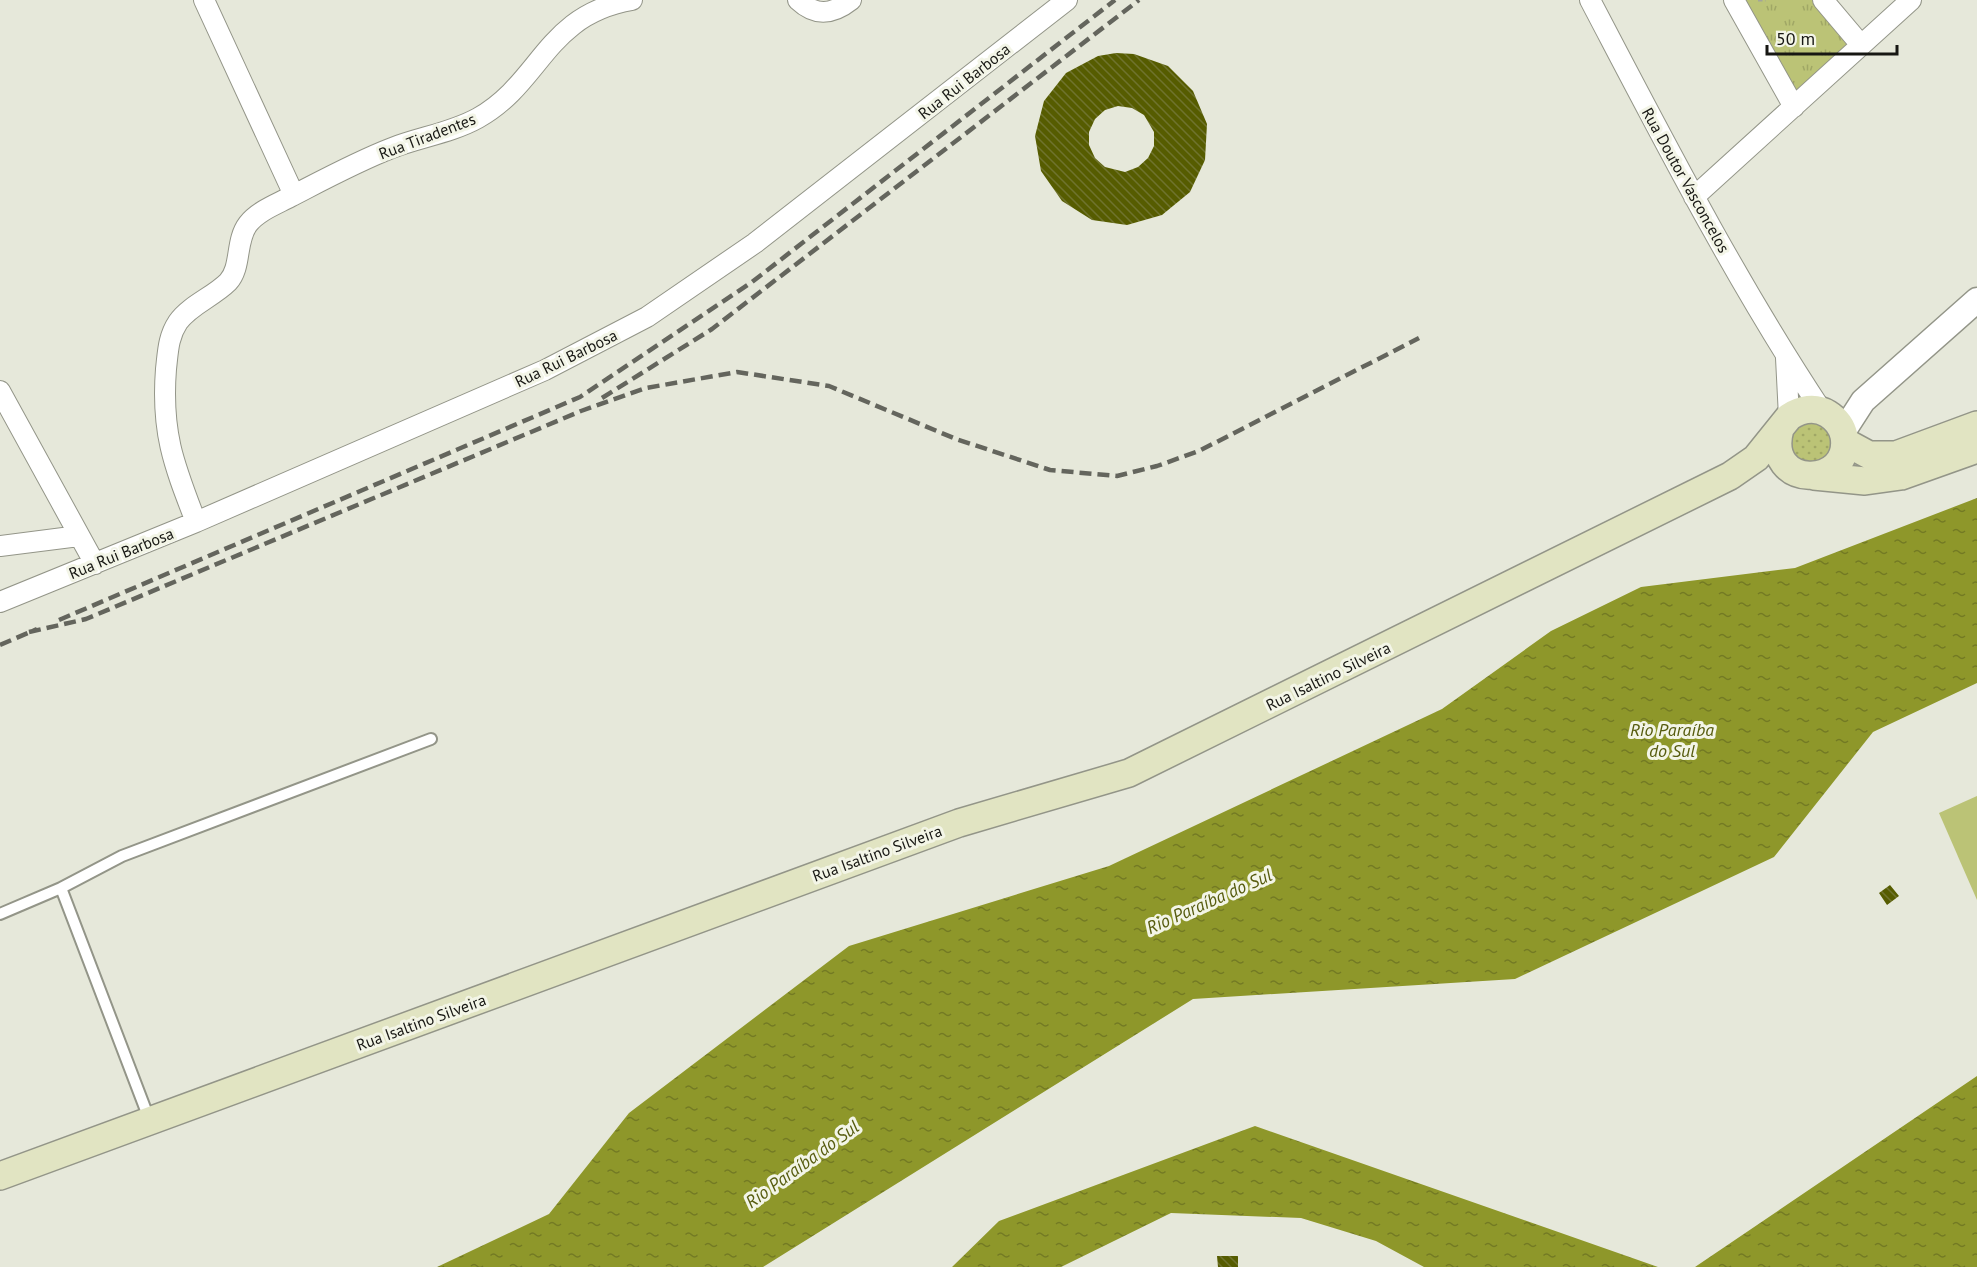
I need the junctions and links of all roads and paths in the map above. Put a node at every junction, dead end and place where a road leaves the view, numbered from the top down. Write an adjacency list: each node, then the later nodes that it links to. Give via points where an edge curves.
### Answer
1 (204, 0): 14 (street)
2 (632, 0): 14 (street, Rua Tiradentes, via 611,4 560,34 513,89 479,117 452,130 392,148)
3 (798, 0): 4 (street, via 818,14 831,13)
4 (851, 0)
5 (1067, 0): 25 (street, Rua Rui Barbosa, via 755,243 647,317 545,370)
6 (1590, 0): 15 (street, Rua Doutor Vasconcelos)
7 (1734, 0): 13 (street)
8 (1758, 0): 9 (path)
9 (1766, 0)
10 (1823, 0): 12 (street)
11 (1911, 0): 12 (street)
12 (1862, 45): 13 (street)
13 (1794, 107): 15 (street)
14 (294, 195): 25 (street, Rua Tiradentes, via 248,223 240,239 232,278 180,320 169,338 163,402 165,427 171,459)
15 (1694, 197): 17 (street, Rua Doutor Vasconcelos)
16 (1977, 300): 20 (street)
17 (1786, 358): 19 (street, Rua Doutor Vasconcelos); 20 (street, Rua Doutor Vasconcelos)
18 (0, 391): 26 (street)
19 (1784, 423): 20 (main road, via 1805,410); 23 (main road, via 1777,438 1780,458); 24 (main road, via 1755,458)
20 (1834, 424): 21 (main road, via 1869,455 1896,455); 23 (main road, via 1839,461 1824,474)
21 (1977, 425)
22 (1977, 449): 23 (main road, via 1901,476 1865,481)
23 (1804, 474): 24 (main road)
24 (1730, 476): 33 (main road, Rua Isaltino Silveira, via 1130,773 959,823)
25 (196, 522): 28 (street, Rua Rui Barbosa)
26 (79, 536): 27 (street); 28 (street)
27 (0, 546)
28 (95, 564): 29 (street, Rua Rui Barbosa)
29 (0, 602)
30 (431, 739): 31 (lane, via 122,856)
31 (61, 888): 32 (lane); 33 (lane)
32 (0, 914)
33 (150, 1122): 34 (main road, Rua Isaltino Silveira)
34 (0, 1176)

